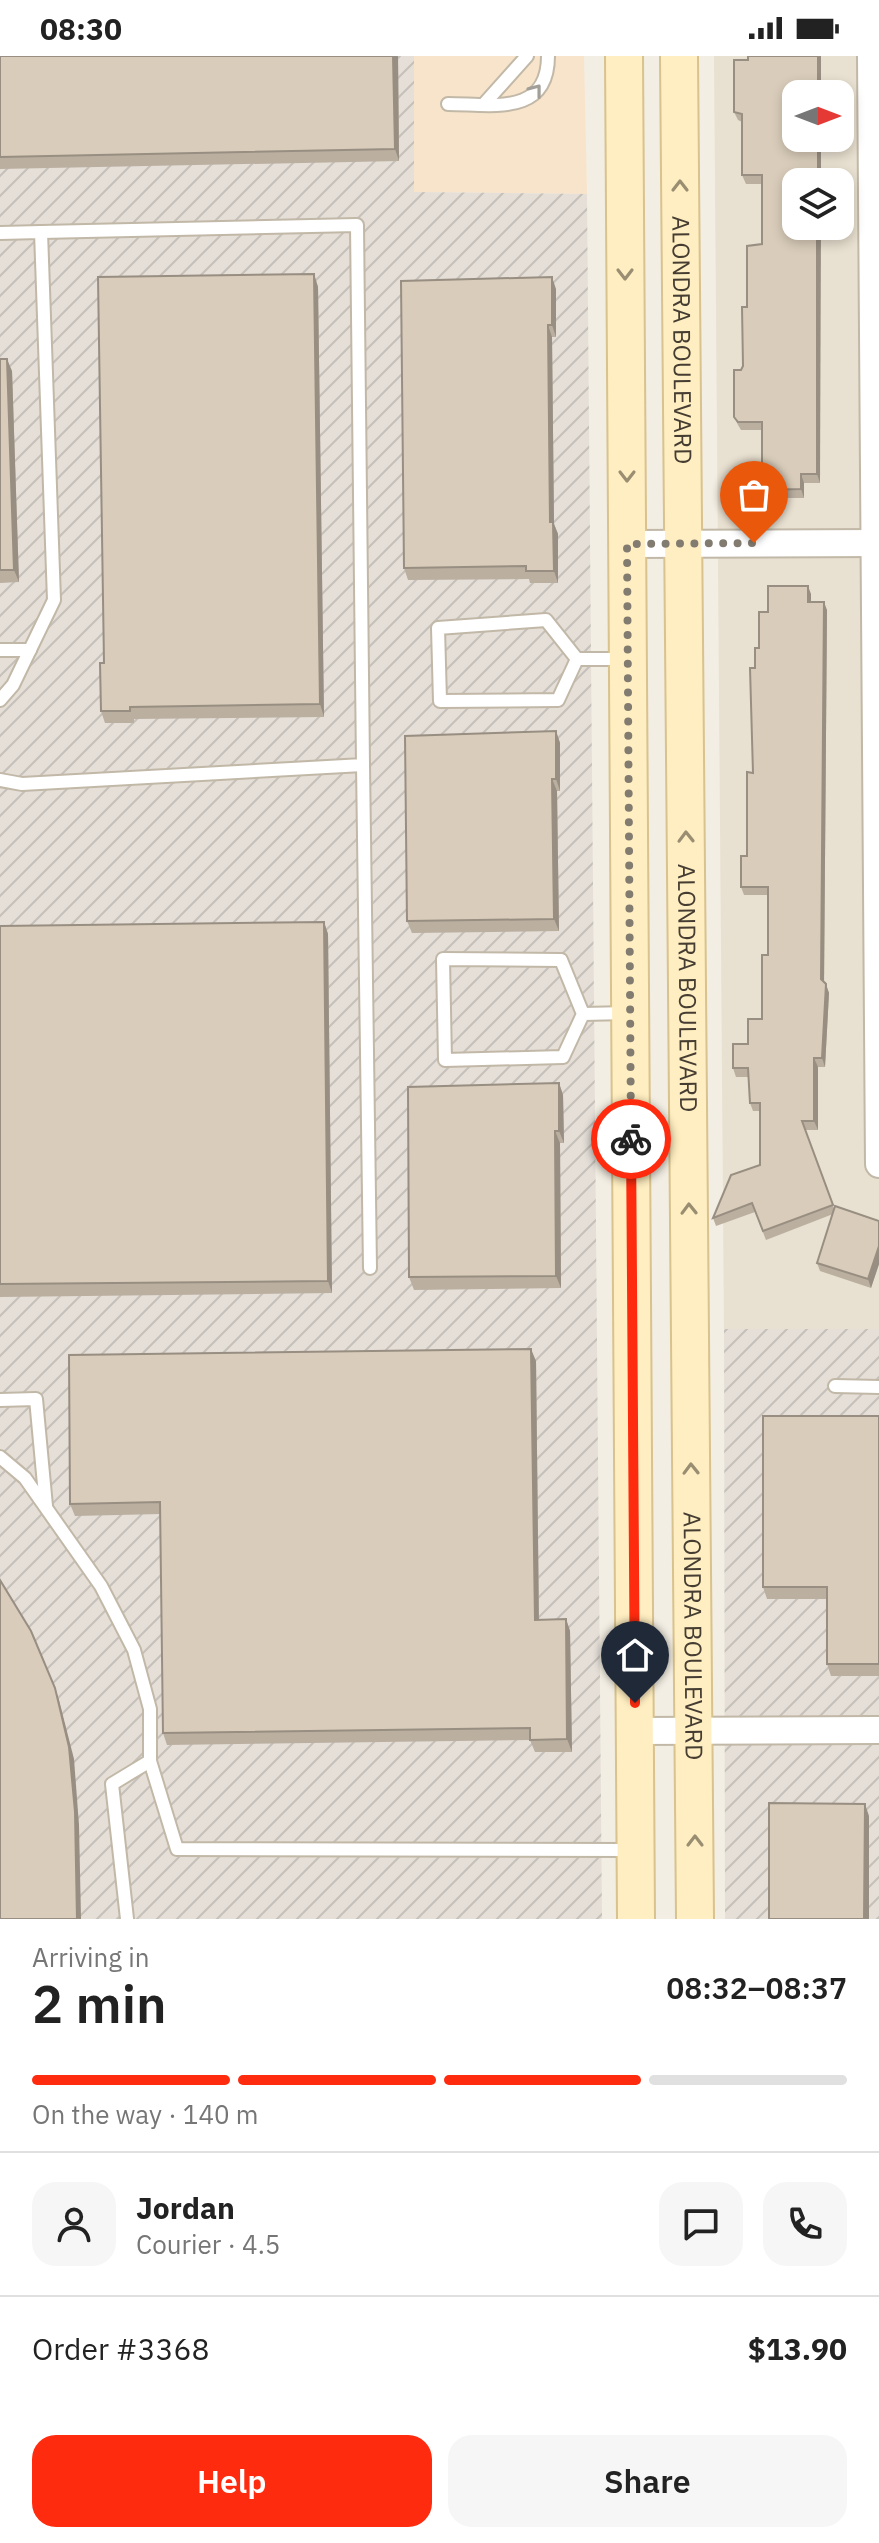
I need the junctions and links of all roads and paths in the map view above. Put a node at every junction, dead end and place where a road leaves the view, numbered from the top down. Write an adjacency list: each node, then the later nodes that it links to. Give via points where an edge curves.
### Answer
1 (527, 56): 7 (lane)
2 (548, 56): 7 (lane, one-way to 2, via 529,100 542,86)
3 (624, 56): 12 (main road, one-way to 12)
4 (679, 56): 13 (main road, ALONDRA BOULEVARD, one-way to 4)
5 (871, 56): 8 (street)
6 (448, 104): 7 (lane)
7 (484, 104)
8 (876, 223): 11 (street)
9 (41, 232): 10 (lane); 15 (lane, via 54,600); 19 (lane, via 357,225)
10 (0, 233)
11 (877, 543): 13 (street); 21 (street)
12 (627, 544): 13 (street); 17 (main road)
13 (683, 544): 33 (main road, ALONDRA BOULEVARD, one-way to 13)
14 (0, 650): 15 (lane)
15 (30, 650): 18 (lane)
16 (577, 659): 16 (lane, via 546,620 438,628 440,701 558,700); 17 (lane)
17 (628, 659): 22 (main road)
18 (0, 700)
19 (363, 765): 20 (lane, via 22,784); 25 (lane)
20 (0, 780)
21 (878, 860): 24 (street)
22 (630, 1013): 23 (lane); 32 (main road)
23 (583, 1014): 23 (lane, via 561,960 443,959 445,1060 563,1057)
24 (878, 1164)
25 (370, 1268)
26 (835, 1386): 27 (lane)
27 (879, 1387)
28 (0, 1400): 30 (lane, via 36,1399)
29 (0, 1457): 30 (lane, via 25,1478)
30 (47, 1509): 34 (lane, via 101,1586 134,1650 150,1709)
31 (879, 1730): 33 (street)
32 (635, 1731): 33 (street); 35 (main road)
33 (694, 1731): 38 (main road, ALONDRA BOULEVARD, one-way to 33)
34 (150, 1761): 35 (lane, via 177,1849); 36 (lane, via 112,1784)
35 (636, 1850): 37 (main road)
36 (127, 1919)
37 (636, 1919)
38 (695, 1919)

